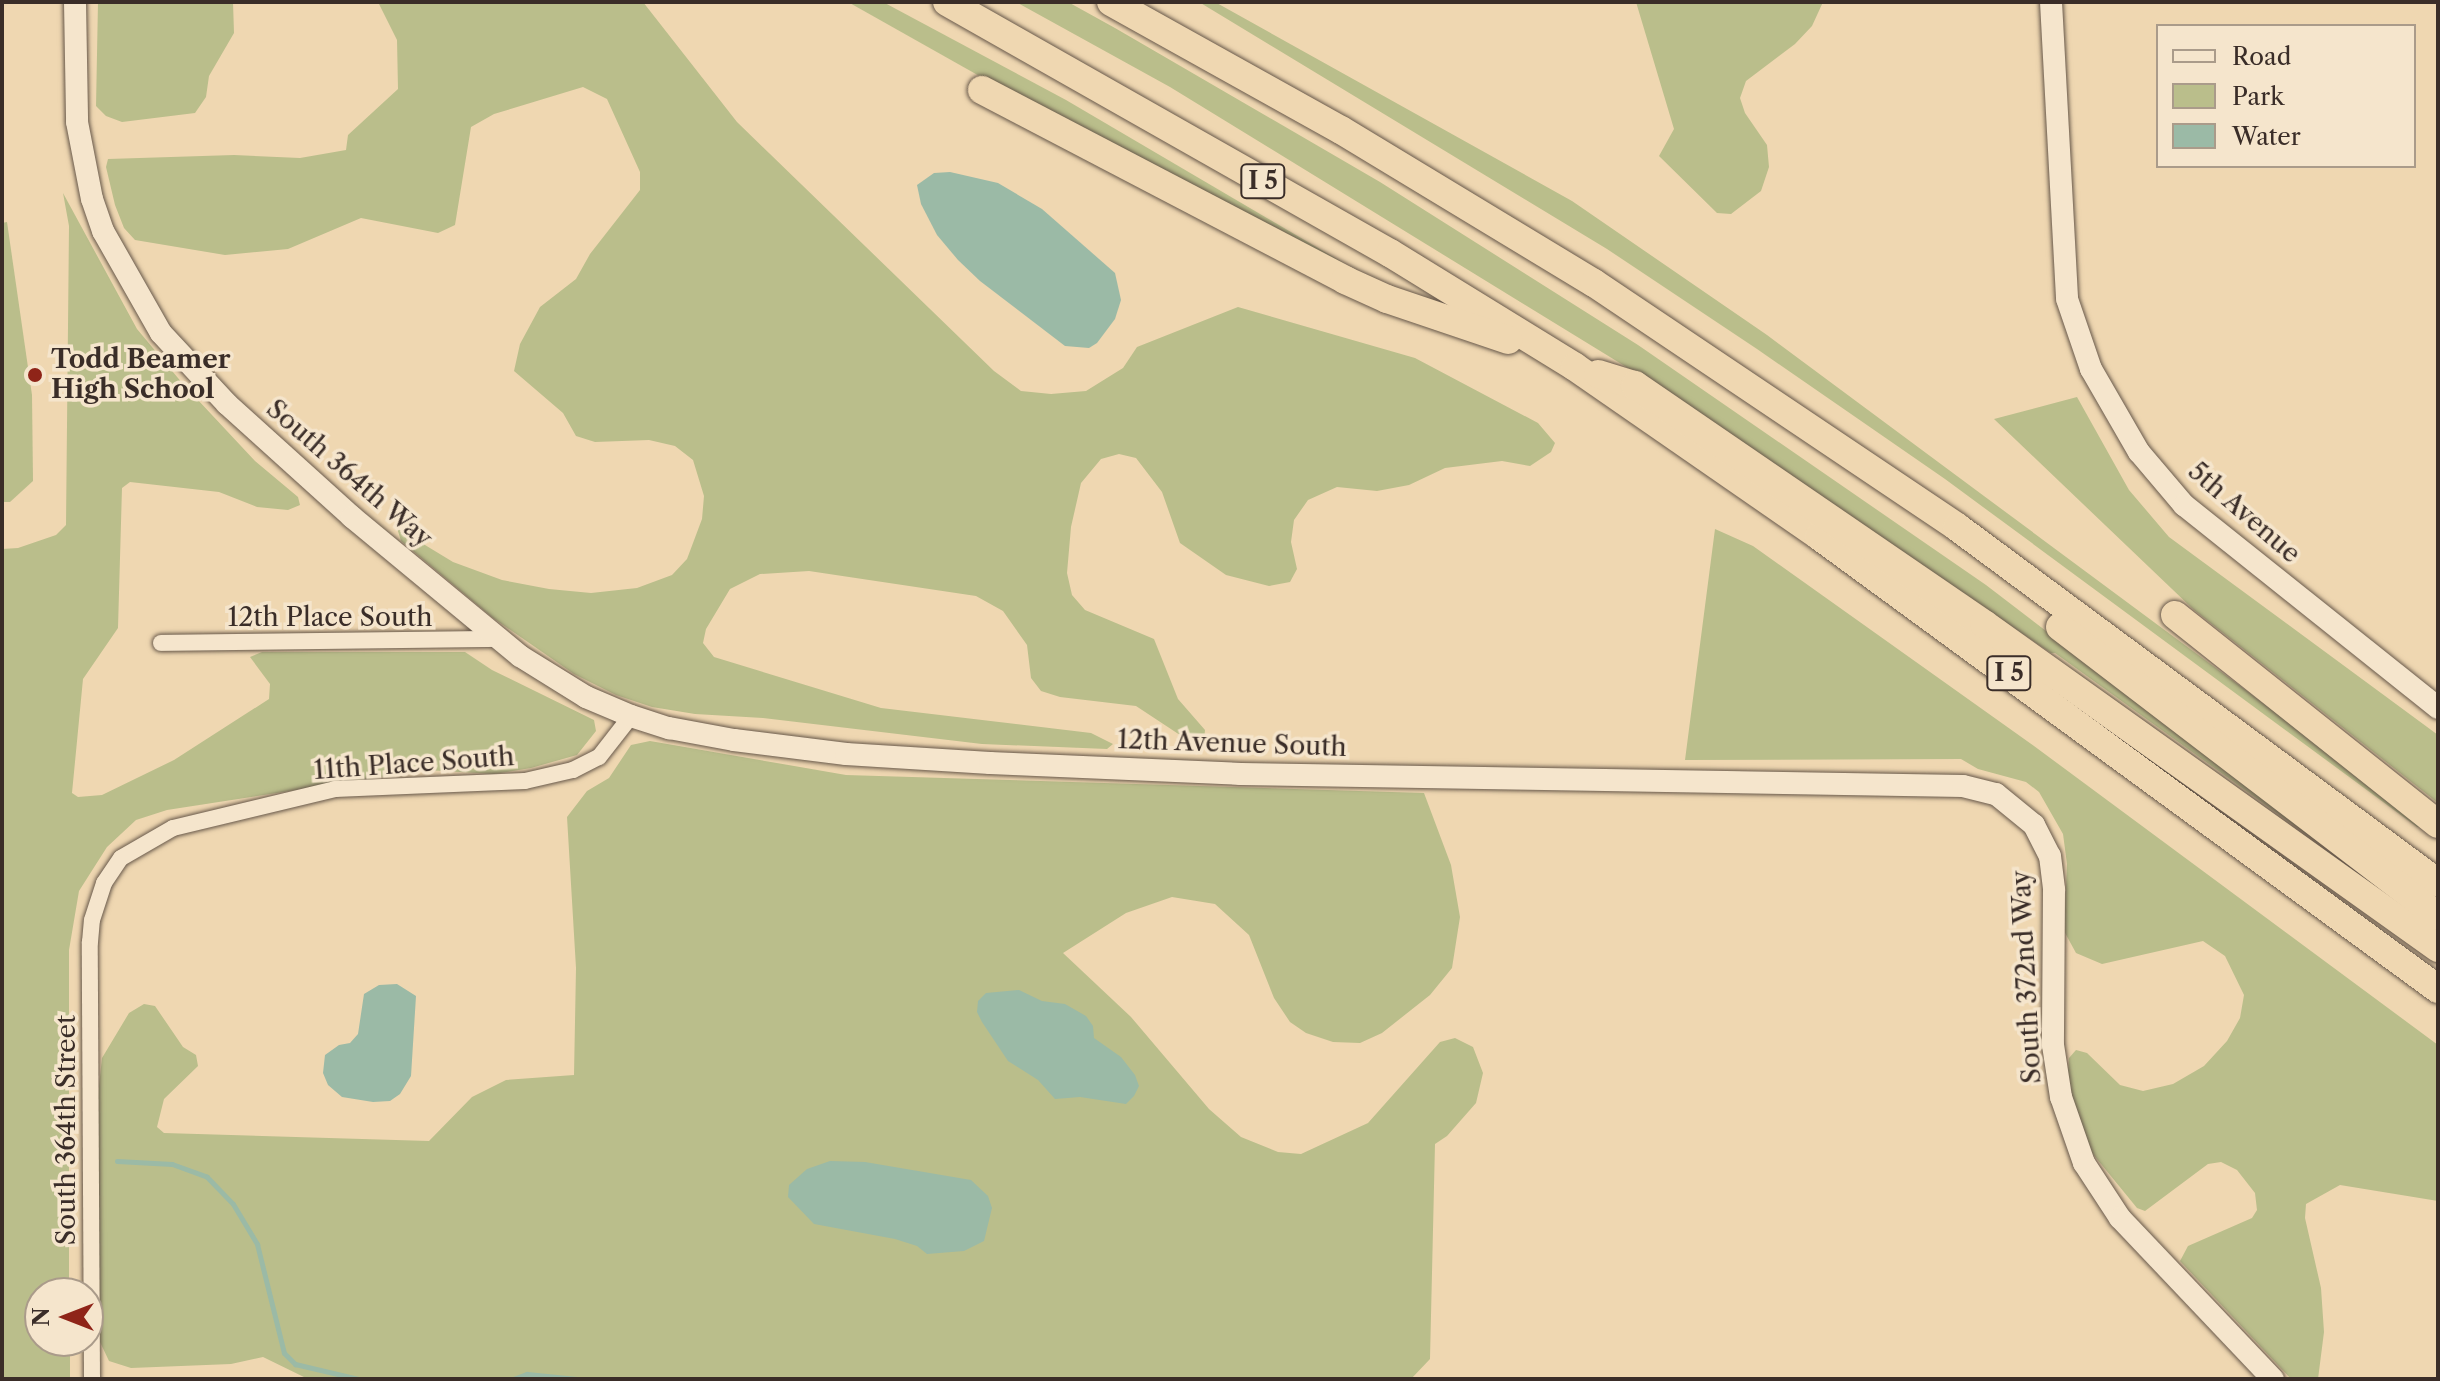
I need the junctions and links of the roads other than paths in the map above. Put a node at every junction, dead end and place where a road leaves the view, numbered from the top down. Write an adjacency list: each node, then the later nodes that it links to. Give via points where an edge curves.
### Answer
1 (75, 2): 10 (street, South 364th Way, via 77,122 92,199 103,231 161,333 238,414)
2 (947, 2): 6 (highway, I 5, via 1390,253)
3 (1111, 2): 8 (highway, I 5, via 1341,130 1594,283)
4 (2051, 2): 13 (street, 5th Avenue, via 2067,299 2091,369 2139,452 2184,505)
5 (982, 90): 6 (highway, via 1387,299)
6 (1549, 353): 7 (highway, I 5)
7 (1575, 367): 20 (highway, I 5, via 1635,385 1972,615); 21 (highway, I 5, via 1832,545)
8 (1957, 527): 18 (highway, I 5); 19 (highway, I 5, via 2008,588)
9 (2175, 615): 16 (highway)
10 (499, 639): 11 (street, 12th Place South); 12 (street, South 364th Way)
11 (161, 643)
12 (520, 656): 14 (street, 12th Avenue South, via 586,697)
13 (2438, 708)
14 (631, 716): 15 (street, 12th Avenue South, via 734,740 990,763 1241,774); 17 (street, 11th Place South, via 599,757 573,770 525,781 335,789 214,817 173,828 139,845 121,858)
15 (1963, 786): 23 (street, South 372nd Way, via 1996,794 2023,812 2050,856 2053,1045 2061,1097 2084,1163 2120,1218)
16 (2438, 824)
17 (104, 883): 22 (street, South 364th Street, via 90,942)
18 (2438, 883)
19 (2438, 916)
20 (2438, 948)
21 (2438, 989)
22 (92, 1379)
23 (2273, 1379)

